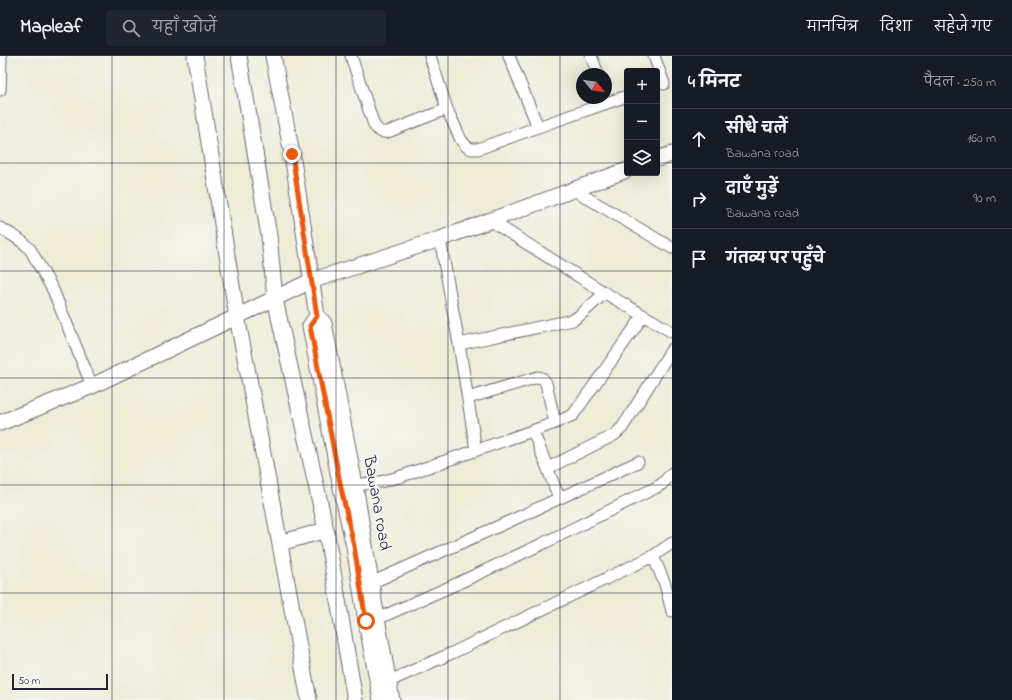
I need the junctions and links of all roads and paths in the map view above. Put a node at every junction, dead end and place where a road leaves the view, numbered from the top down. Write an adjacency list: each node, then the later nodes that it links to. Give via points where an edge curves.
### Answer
1 (1, 56): 12 (street)
2 (195, 56): 31 (street)
3 (239, 56): 28 (street, via 269,236)
4 (274, 56): 26 (street, Bawana road)
5 (351, 56): 16 (street, via 377,130 388,132)
6 (430, 56): 16 (street)
7 (509, 56): 17 (street)
8 (591, 56): 10 (street)
9 (654, 56): 11 (street)
10 (596, 68)
11 (664, 84)
12 (0, 90)
13 (624, 96): 14 (street)
14 (612, 98)
15 (595, 104): 17 (street)
16 (447, 109): 17 (street, via 461,140 471,150)
17 (538, 127)
18 (672, 154): 19 (street)
19 (660, 158)
20 (624, 171): 21 (street)
21 (574, 190): 22 (street); 25 (street)
22 (490, 221): 24 (street); 27 (street)
23 (0, 228): 35 (street, via 30,249 53,290)
24 (440, 239): 26 (street); 33 (street)
25 (672, 248)
26 (311, 281): 28 (street); 29 (street, Bawana road)
27 (605, 293): 30 (street); 33 (street, via 573,320)
28 (275, 299): 31 (street); 46 (street)
29 (317, 316): 44 (street, Bawana road, via 324,323); 53 (street, Bawana road, via 310,326 354,546 366,621)
30 (643, 316): 32 (street); 38 (street, via 573,415)
31 (236, 317): 35 (street); 47 (street)
32 (672, 332)
33 (460, 344): 36 (street)
34 (672, 349): 42 (street, via 622,428 614,435)
35 (92, 386): 37 (street)
36 (468, 398): 38 (street, via 538,376 546,382); 40 (street)
37 (1, 421)
38 (555, 423): 39 (street)
39 (534, 431): 40 (street); 42 (street)
40 (476, 450): 44 (street, via 399,477)
41 (638, 462): 45 (street)
42 (548, 468): 45 (street)
43 (672, 473): 52 (street, via 658,486 550,541)
44 (355, 485): 50 (street, Bawana road)
45 (559, 498): 50 (street)
46 (326, 530): 47 (street); 55 (street)
47 (280, 543): 54 (street)
48 (672, 543): 49 (street)
49 (653, 556): 51 (street); 53 (street)
50 (371, 583): 52 (street, Bawana road)
51 (672, 607)
52 (377, 619): 53 (street, Bawana road)
53 (383, 689): 56 (street, Bawana road)
54 (308, 700)
55 (355, 700)
56 (392, 700)

